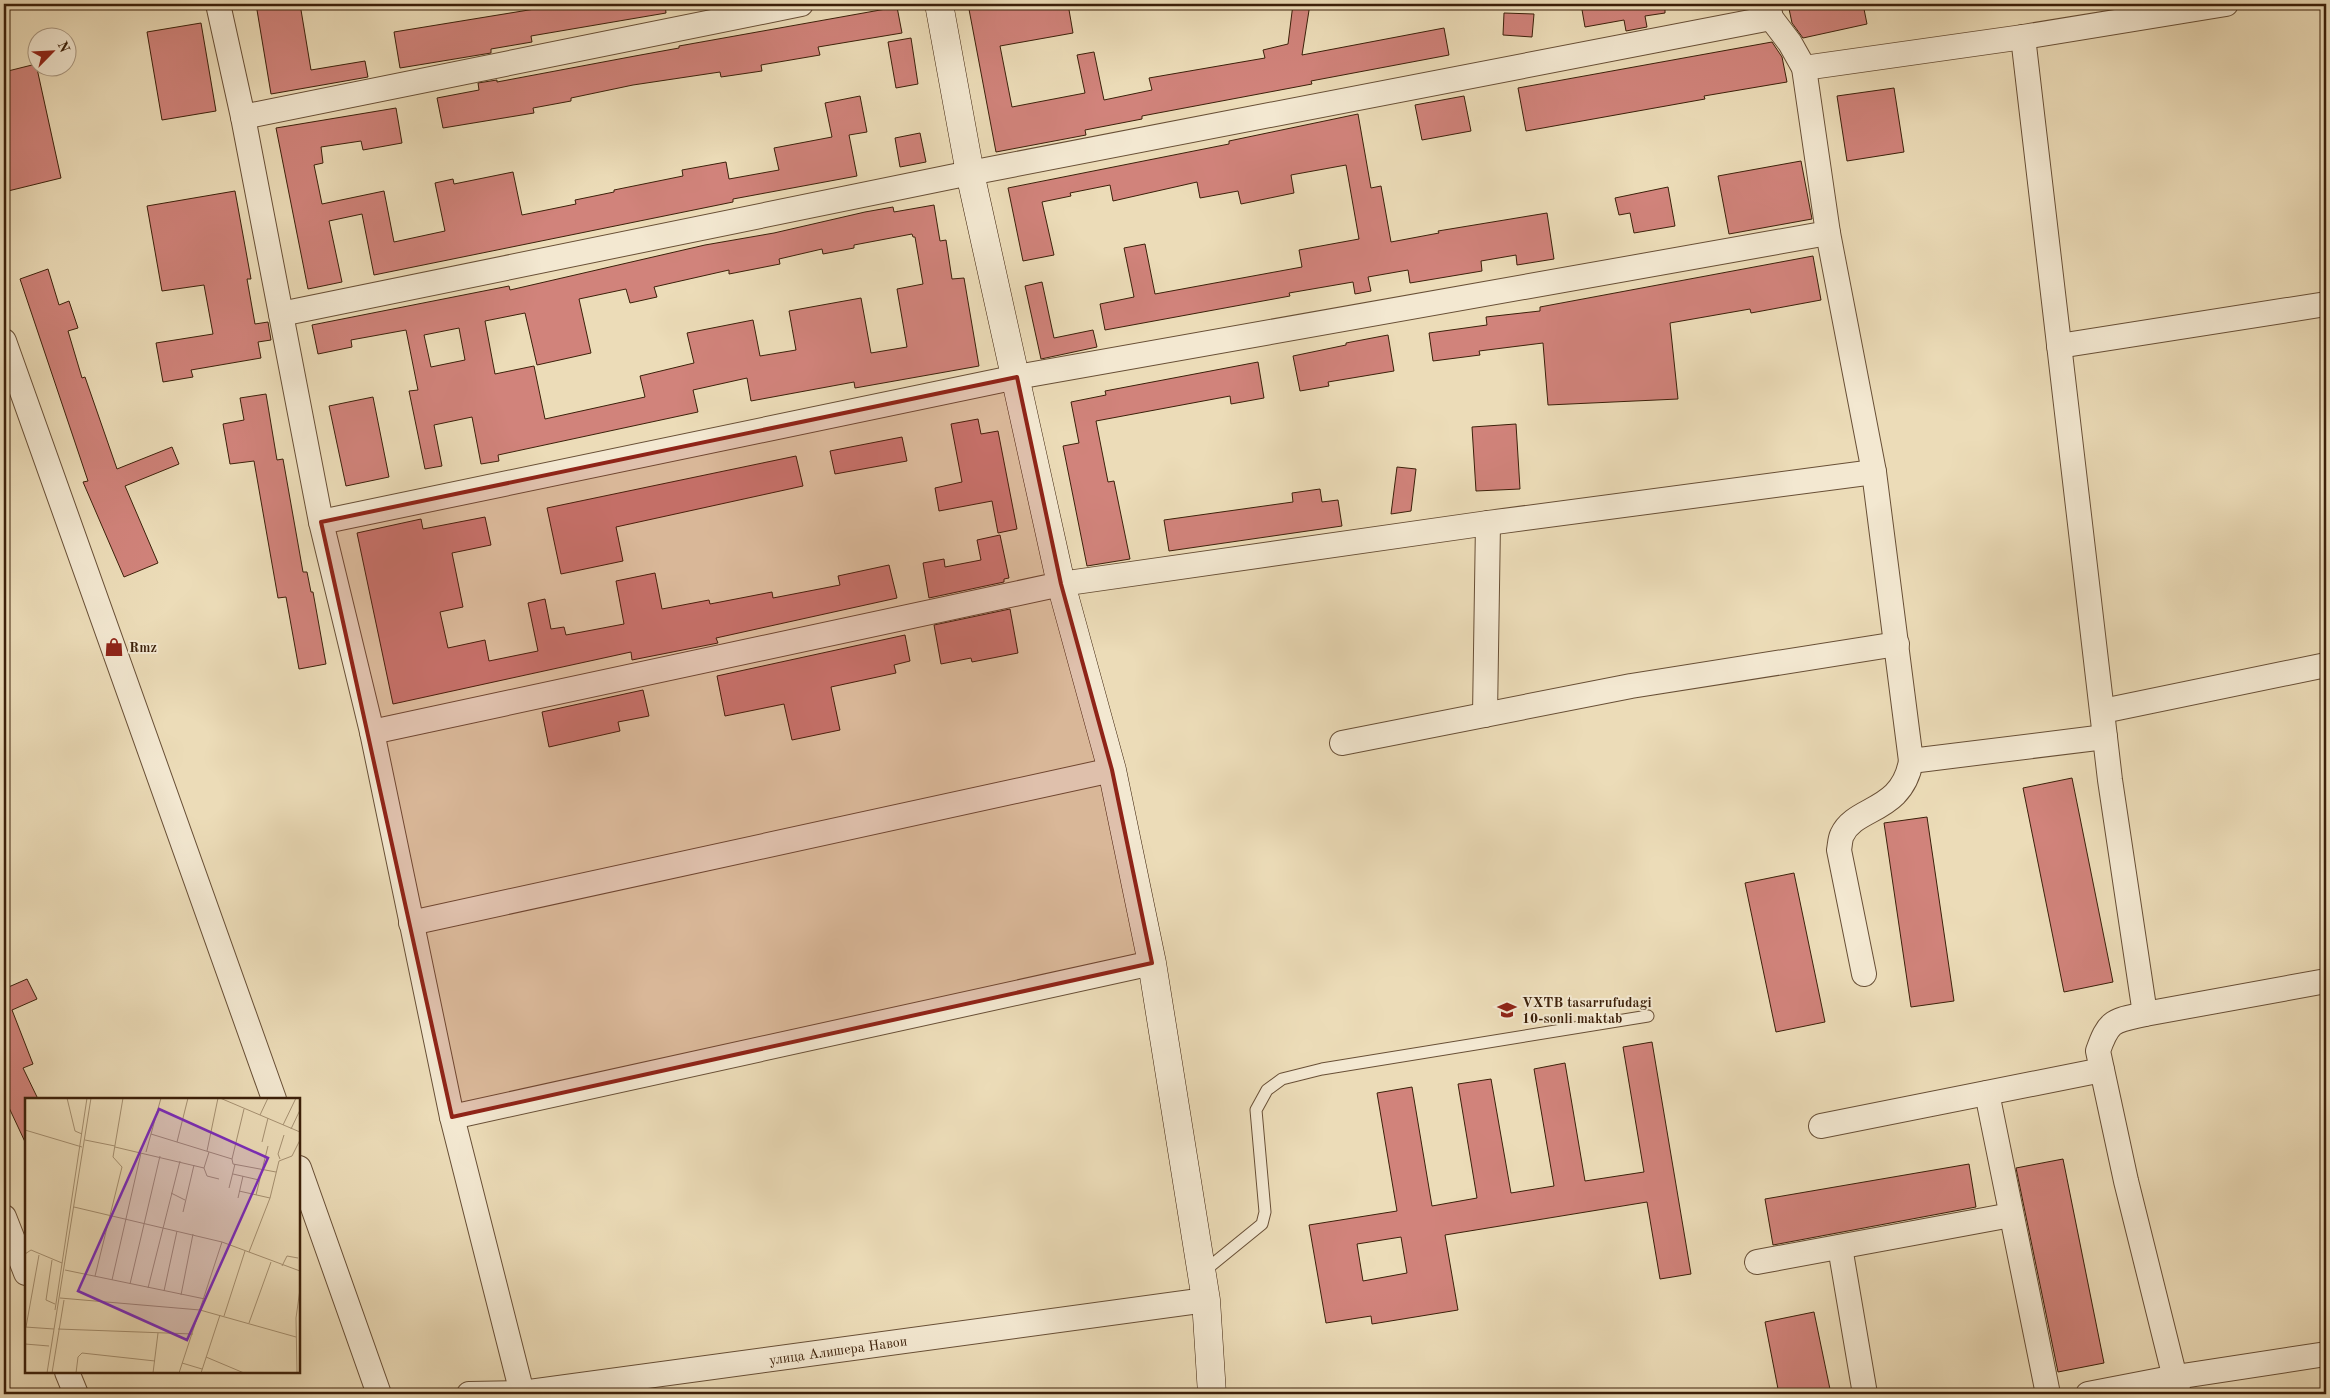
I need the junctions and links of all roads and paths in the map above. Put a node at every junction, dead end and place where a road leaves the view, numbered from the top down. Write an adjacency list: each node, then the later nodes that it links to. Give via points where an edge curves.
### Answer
1 (218, 4): 8 (street)
2 (801, 4): 8 (street)
3 (939, 4): 9 (street)
4 (2226, 4): 6 (street)
5 (1770, 11): 7 (street); 9 (street)
6 (2023, 37): 7 (street); 14 (street)
7 (1804, 68): 10 (street)
8 (243, 116): 12 (street)
9 (970, 173): 12 (street); 15 (street)
10 (1828, 233): 15 (street); 16 (street)
11 (2326, 304): 14 (street)
12 (281, 314): 17 (street)
13 (4, 341): 37 (street)
14 (2059, 346): 22 (street)
15 (1017, 377): 17 (street); 19 (street)
16 (1874, 472): 18 (street); 20 (street)
17 (321, 522): 24 (street)
18 (1488, 523): 19 (street); 23 (street)
19 (1061, 584): 24 (street); 28 (street)
20 (1897, 644): 23 (street, via 1631,686); 27 (street)
21 (2326, 665): 22 (street)
22 (2103, 711): 25 (street)
23 (1484, 715): 26 (street)
24 (372, 732): 29 (street)
25 (2105, 737): 27 (street); 33 (street)
26 (1342, 743)
27 (1911, 761): 31 (street, via 1908,777 1895,795 1853,822 1842,834 1840,850)
28 (1112, 770): 29 (street); 30 (street)
29 (412, 923): 38 (street)
30 (1152, 963): 38 (street); 46 (street)
31 (1864, 974)
32 (2326, 981): 33 (street)
33 (2145, 1014): 35 (street, via 2117,1020 2105,1031 2098,1051)
34 (1648, 1016): 46 (lane, via 1322,1069 1282,1079 1267,1090 1256,1110 1265,1212 1262,1224)
35 (2102, 1070): 36 (street); 49 (street)
36 (1986, 1093): 39 (street); 41 (street)
37 (274, 1098)
38 (452, 1117): 50 (street)
39 (1821, 1126)
40 (300, 1171): 52 (street)
41 (2012, 1216): 43 (street); 56 (street)
42 (4, 1217): 45 (street)
43 (1840, 1247): 44 (street); 55 (street)
44 (1756, 1262)
45 (25, 1270)
46 (1204, 1287): 50 (street, улица Алишера Навои); 54 (street)
47 (2326, 1354): 49 (street)
48 (67, 1373): 51 (street)
49 (2177, 1386): 57 (street)
50 (522, 1392): 53 (street, улица Алишера Навои)
51 (76, 1394)
52 (379, 1394)
53 (469, 1394)
54 (1212, 1394)
55 (1865, 1394)
56 (2048, 1394)
57 (2088, 1394)

